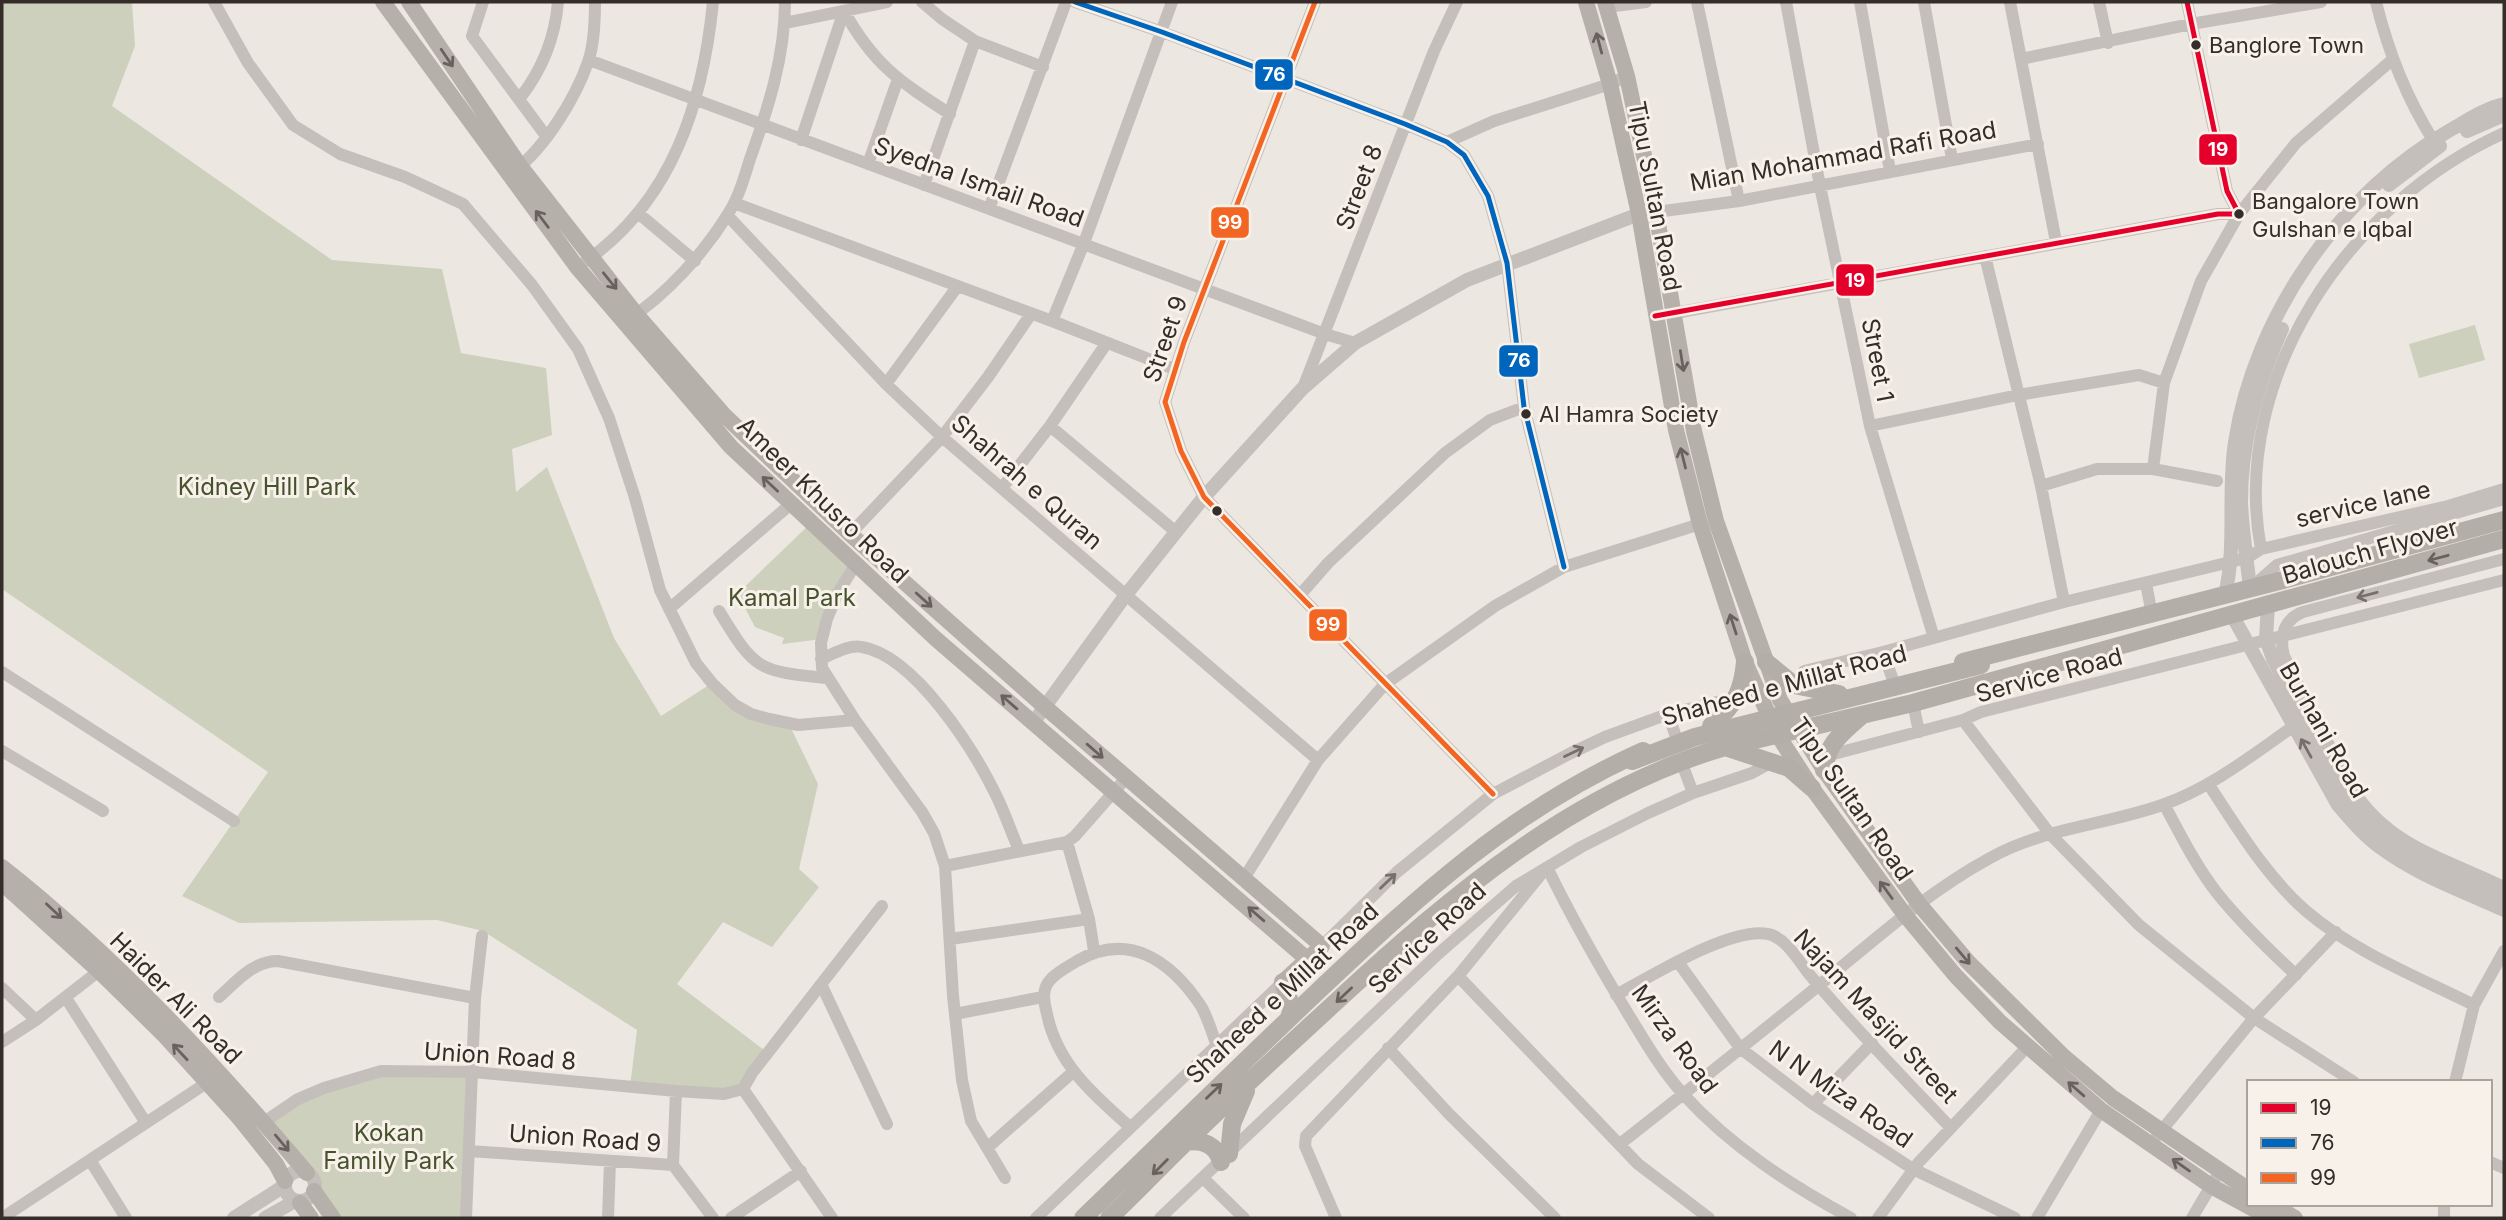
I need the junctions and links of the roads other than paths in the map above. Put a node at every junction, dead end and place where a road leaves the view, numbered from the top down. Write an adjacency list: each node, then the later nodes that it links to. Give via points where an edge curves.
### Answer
1 (214, 2): 122 (street, via 248,63 293,125 340,154 463,204 532,285 578,349 609,418)
2 (383, 2): 57 (main road, Ameer Khusro Road)
3 (409, 2): 57 (main road, Ameer Khusro Road, one-way to 57)
4 (484, 2): 42 (street, via 472,36)
5 (558, 2): 42 (street, via 550,46)
6 (594, 2): 35 (street)
7 (713, 2): 43 (street, via 708,48)
8 (785, 2): 29 (street)
9 (887, 2): 28 (street)
10 (922, 2): 32 (street)
11 (1066, 2): 37 (street)
12 (1075, 2): 31 (street)
13 (1172, 2): 31 (street)
14 (1315, 2): 40 (street, Street 9)
15 (1457, 2): 48 (street, Street 8)
16 (1646, 2): 26 (street)
17 (1697, 2): 61 (street)
18 (1786, 2): 60 (street, Street 1)
19 (1860, 2): 58 (street)
20 (1924, 2): 55 (street)
21 (2010, 2): 34 (street)
22 (2099, 2): 33 (street)
23 (2187, 2): 30 (street)
24 (2321, 2): 30 (street)
25 (2376, 2): 36 (street)
26 (1607, 3): 27 (main road); 38 (main road, Tipu Sultan Road)
27 (1589, 8): 41 (main road, Tipu Sultan Road, one-way to 27)
28 (844, 11): 29 (street); 39 (street, via 860,40); 51 (street)
29 (785, 23): 47 (street)
30 (2191, 24): 33 (street); 67 (street, via 2227,191)
31 (1162, 32): 40 (street); 70 (street)
32 (975, 41): 37 (street); 45 (street)
33 (2108, 43): 34 (street)
34 (2021, 59): 54 (street)
35 (589, 60): 43 (street, Syedna Ismail Road); 50 (street)
36 (2392, 60): 52 (street); 67 (street, via 2296,143)
37 (1043, 67): 63 (street)
38 (1627, 76): 41 (street); 64 (main road, Tipu Sultan Road)
39 (898, 79): 45 (street); 56 (street)
40 (1287, 79): 48 (street); 77 (street, Street 9)
41 (1610, 84): 53 (street, via 1494,121); 66 (main road, Tipu Sultan Road)
42 (520, 98): 50 (street)
43 (695, 98): 47 (street, Syedna Ismail Road); 65 (street, via 691,120 665,177)
44 (2504, 104): 52 (street)
45 (950, 114): 59 (street)
46 (2504, 115): 109 (street, via 2440,146 2383,190 2350,222 2301,291 2274,346 2252,416)
47 (762, 124): 51 (street, Syedna Ismail Road); 62 (street)
48 (1405, 124): 53 (street); 83 (street, Street 8)
49 (2504, 133): 108 (street, via 2432,175 2396,204 2349,252 2315,298 2287,352 2264,420 2255,495)
50 (547, 136): 57 (street)
51 (801, 140): 56 (street, Syedna Ismail Road)
52 (2433, 140): 109 (street, via 2344,216 2309,262 2275,321 2253,374 2235,442 2231,483)
53 (1447, 142): 74 (street, via 1464,155 1488,196)
54 (2038, 144): 55 (street, Mian Mohammad Rafi Road); 69 (street)
55 (1952, 159): 58 (street, Mian Mohammad Rafi Road)
56 (868, 164): 59 (street, Syedna Ismail Road)
57 (514, 170): 73 (main road, Ameer Khusro Road)
58 (1891, 171): 60 (street, Mian Mohammad Rafi Road)
59 (924, 185): 63 (street, Syedna Ismail Road)
60 (1821, 186): 61 (street, Mian Mohammad Rafi Road); 75 (street, Street 1)
61 (1739, 201): 64 (street, Mian Mohammad Rafi Road)
62 (734, 203): 68 (street); 76 (street)
63 (989, 209): 70 (street, Syedna Ismail Road)
64 (1656, 212): 78 (main road, Tipu Sultan Road)
65 (638, 213): 72 (street); 73 (street)
66 (1639, 214): 74 (street); 80 (main road, Tipu Sultan Road)
67 (2239, 214): 69 (street); 87 (street, via 2202,281)
68 (727, 216): 72 (street); 88 (street, Shahrah e Quran)
69 (2056, 242): 71 (street)
70 (1084, 243): 77 (street, Syedna Ismail Road); 82 (street)
71 (1985, 256): 75 (street); 90 (street)
72 (695, 261): 81 (street)
73 (584, 262): 81 (main road, Ameer Khusro Road)
74 (1507, 263): 84 (street, via 1467,280); 91 (street)
75 (1841, 283): 78 (street); 93 (street, Street 1)
76 (957, 287): 79 (street); 88 (street)
77 (1205, 289): 83 (street, Syedna Ismail Road); 86 (street, Street 9)
78 (1675, 313): 80 (main road); 134 (main road, Tipu Sultan Road, one-way to 134, via 1694,431 1716,521)
79 (1031, 314): 82 (street); 94 (street)
80 (1654, 316): 104 (main road, Tipu Sultan Road, one-way to 80)
81 (630, 318): 102 (main road, Ameer Khusro Road, one-way to 81, via 731,447); 106 (main road, Ameer Khusro Road)
82 (1052, 321): 85 (street)
83 (1325, 334): 84 (street, Syedna Ismail Road); 89 (street, Street 8)
84 (1355, 343): 89 (street)
85 (1106, 344): 86 (street); 92 (street)
86 (1174, 369): 100 (street, Street 9, via 1165,402 1181,451)
87 (2164, 383): 90 (street, via 2139,375); 95 (street)
88 (886, 384): 94 (street, Shahrah e Quran)
89 (1302, 389): 100 (street)
90 (2018, 396): 93 (street); 97 (street)
91 (1524, 407): 112 (street); 117 (street, via 1490,420 1445,453)
92 (1050, 425): 98 (street); 105 (street)
93 (1870, 426): 128 (street, Street 1)
94 (942, 437): 98 (street, Shahrah e Quran); 106 (street)
95 (2154, 469): 96 (street); 97 (street, via 2097,469)
96 (2217, 481)
97 (2041, 486): 120 (street)
98 (1002, 488): 119 (street, Shahrah e Quran)
99 (2504, 489): 108 (street, service lane)
100 (1204, 497): 105 (street); 117 (street, Street 9)
101 (2504, 499): 116 (street, via 2277,565)
102 (792, 503): 111 (main road, Ameer Khusro Road); 122 (street)
103 (2504, 520): 113 (main road, Balouch Flyover)
104 (1700, 524): 112 (street); 133 (main road, Tipu Sultan Road, one-way to 104)
105 (1176, 532): 119 (street)
106 (850, 534): 145 (main road, Ameer Khusro Road, one-way to 145)
107 (2504, 539): 121 (main road, Balouch Flyover, one-way to 121)
108 (2261, 549): 109 (street, service lane)
109 (2239, 559): 115 (street, service lane); 116 (street); 118 (street)
110 (2504, 559): 127 (street, one-way to 127, via 2304,612 2291,619)
111 (855, 565): 132 (street, via 827,619); 152 (main road, Ameer Khusro Road, one-way to 111)
112 (1564, 566): 140 (street, via 1495,606)
113 (2283, 580): 116 (main road, Shaheed e Millat Road)
114 (2504, 580): 127 (street)
115 (2146, 583): 120 (street, service lane); 125 (street)
116 (2250, 588): 118 (main road, Shaheed e Millat Road)
117 (1300, 595): 140 (street, Street 9)
118 (2225, 595): 125 (main road, Shaheed e Millat Road)
119 (1125, 596): 145 (street); 162 (street, Shahrah e Quran)
120 (2064, 602): 128 (street, service lane)
121 (2268, 605): 124 (main road, Balouch Flyover); 129 (street, Burhani Road)
122 (669, 609): 150 (street, via 696,663 735,705 751,714 798,725)
123 (719, 611): 138 (street, via 754,661 788,674)
124 (2240, 613): 126 (main road, Shaheed e Millat Road); 130 (street, Burhani Road)
125 (2156, 614): 136 (main road, via 2147,622); 139 (main road, Shaheed e Millat Road)
126 (2158, 636): 136 (main road, via 2148,634); 144 (main road, Shaheed e Millat Road)
127 (2282, 636): 129 (street, Service Road); 184 (street, via 2284,656 2354,793 2370,814 2416,849)
128 (1934, 638): 131 (street, service lane)
129 (2266, 639): 130 (street, Service Road); 185 (street, Burhani Road, via 2347,798 2366,819 2413,855)
130 (2249, 645): 151 (street, Service Road); 155 (street, Burhani Road)
131 (1883, 652): 135 (street, service lane); 139 (street)
132 (821, 659): 138 (street); 178 (street, via 860,646 893,659 921,684 965,741 996,794)
133 (1745, 662): 148 (main road, Tipu Sultan Road); 154 (main road, via 1735,703)
134 (1766, 662): 141 (main road, via 1794,685); 146 (main road, Tipu Sultan Road)
135 (1804, 671)
136 (1981, 671): 166 (main road)
137 (2, 672): 175 (street)
138 (826, 678): 150 (street)
139 (1893, 680): 141 (main road, Shaheed e Millat Road)
140 (1385, 684): 162 (street); 172 (street, Street 9)
141 (1839, 694): 142 (main road, Shaheed e Millat Road)
142 (1814, 700): 146 (main road, Shaheed e Millat Road); 153 (main road, via 1815,717)
143 (1721, 701): 147 (street)
144 (1913, 703): 149 (main road, Shaheed e Millat Road); 157 (street)
145 (1045, 707): 152 (street); 167 (main road, Ameer Khusro Road, one-way to 167)
146 (1785, 707): 148 (main road, Shaheed e Millat Road); 156 (main road, Tipu Sultan Road)
147 (1668, 713): 159 (street); 172 (street, one-way to 147, via 1569,754)
148 (1759, 715): 154 (main road, Shaheed e Millat Road); 158 (main road)
149 (1861, 716): 153 (main road, Shaheed e Millat Road); 165 (main road, via 1832,743)
150 (855, 720): 179 (street, via 922,812)
151 (1963, 720): 157 (street, Service Road); 176 (street)
152 (1033, 723): 170 (main road, Ameer Khusro Road)
153 (1824, 723): 156 (main road, Shaheed e Millat Road)
154 (1711, 726): 159 (main road, Shaheed e Millat Road)
155 (2294, 726): 168 (street); 188 (street, Burhani Road, one-way to 155, via 2379,848 2338,805)
156 (1797, 729): 158 (main road, Shaheed e Millat Road); 165 (main road, Tipu Sultan Road)
157 (1919, 732): 165 (street, Service Road)
158 (1770, 736): 160 (main road, Shaheed e Millat Road); 169 (main road, Tipu Sultan Road)
159 (1676, 737): 195 (main road, Shaheed e Millat Road, via 1605,768 1503,830)
160 (1725, 747): 163 (main road, Shaheed e Millat Road); 164 (main road)
161 (2, 751): 174 (street)
162 (1318, 760): 182 (street)
163 (1681, 761): 171 (street); 191 (main road, Shaheed e Millat Road, via 1631,781 1571,814)
164 (1772, 762): 169 (main road, via 1788,768); 171 (street, Service Road)
165 (1825, 763): 186 (main road, Tipu Sultan Road)
166 (1634, 767): 191 (main road, via 1524,836 1430,910); 195 (main road, via 1588,783 1544,809 1387,936)
167 (1126, 778): 170 (street); 182 (main road, Ameer Khusro Road)
168 (2209, 785): 173 (street); 192 (street, via 2273,877 2307,912)
169 (1812, 788): 189 (main road, Tipu Sultan Road, one-way to 169)
170 (1114, 792): 177 (street); 199 (main road, Ameer Khusro Road, one-way to 170)
171 (1693, 793): 181 (street, Service Road)
172 (1493, 794): 196 (street, one-way to 172, via 1397,872)
173 (2164, 804): 176 (street); 202 (street, via 2215,891 2256,939)
174 (103, 811)
175 (234, 821)
176 (2050, 834): 186 (street, via 1992,856); 217 (street, via 2140,925)
177 (1067, 842): 178 (street); 190 (street)
178 (1019, 850): 179 (street)
179 (946, 866): 194 (street)
180 (2, 867): 201 (main road, Haider Ali Road, one-way to 201, via 35,893)
181 (1547, 867): 203 (street); 209 (street, Mirza Road); 246 (street, Service Road, via 1516,886 1438,954)
182 (1243, 880): 196 (main road, Ameer Khusro Road)
183 (2, 883): 201 (main road, Haider Ali Road)
184 (2504, 887)
185 (2504, 896)
186 (1920, 904): 189 (street); 241 (main road, Tipu Sultan Road, one-way to 241, via 1968,962 2062,1055)
187 (882, 906): 206 (street)
188 (2504, 910)
189 (1905, 915): 205 (street); 222 (main road, Tipu Sultan Road, via 1955,975)
190 (1089, 919): 194 (street); 197 (street)
191 (1421, 925): 228 (main road, Shaheed e Millat Road, one-way to 228)
192 (2336, 932): 202 (street); 214 (street)
193 (482, 936): 213 (street)
194 (950, 939): 215 (street)
195 (1374, 940): 208 (main road, Shaheed e Millat Road)
196 (1322, 946): 199 (main road)
197 (1094, 951): 211 (street, via 1051,979); 221 (street, via 1121,947 1154,959 1179,979 1202,1008)
198 (2504, 951): 214 (street)
199 (1307, 959): 204 (main road)
200 (1678, 962): 205 (street, Najam Masjid Street, via 1744,935 1768,934 1782,941); 209 (street, Najam Masjid Street); 224 (street, N N Miza Road)
201 (104, 967): 212 (street); 227 (main road, Haider Ali Road, via 166,1015)
202 (2296, 975): 217 (street)
203 (1458, 976): 223 (street); 243 (street)
204 (1283, 982): 208 (main road); 216 (main road, via 1292,1007); 221 (street)
205 (1818, 985): 220 (street, Najam Masjid Street); 224 (street)
206 (822, 986): 231 (street); 238 (street)
207 (2, 988): 218 (street)
208 (1318, 991): 216 (main road, Shaheed e Millat Road)
209 (1616, 995): 233 (street, Mirza Road)
210 (219, 997): 213 (street, via 256,964 278,961)
211 (1043, 997): 215 (street); 226 (street, via 1050,1031)
212 (66, 998): 218 (street); 237 (street)
213 (475, 998): 225 (street)
214 (2474, 1005): 230 (street)
215 (955, 1014): 244 (street, via 971,1121)
216 (1289, 1018): 274 (main road, Shaheed e Millat Road, one-way to 216)
217 (2254, 1018): 229 (street); 241 (street)
218 (36, 1020): 219 (street)
219 (2, 1042)
220 (1872, 1043): 234 (street); 240 (street, Najam Masjid Street)
221 (1217, 1046): 239 (street)
222 (2027, 1047): 235 (main road, Tipu Sultan Road, one-way to 222); 240 (street)
223 (1388, 1048): 278 (street, via 1306,1136 1305,1146); 279 (street)
224 (1740, 1048): 233 (street); 234 (street, N N Miza Road)
225 (473, 1072): 232 (street, Union Road 8); 236 (street, Union Road 8, via 381,1071 315,1091); 245 (street)
226 (1073, 1072): 239 (street); 244 (street)
227 (214, 1078): 236 (main road, Haider Ali Road); 237 (street); 256 (main road, Haider Ali Road)
228 (1253, 1079): 242 (main road, Shaheed e Millat Road); 246 (main road, via 1232,1124)
229 (2351, 1080)
230 (2455, 1080)
231 (743, 1089): 232 (street, Union Road 8, via 724,1094); 251 (street)
232 (676, 1091): 249 (street)
233 (1683, 1094): 243 (street); 281 (street, Mirza Road, via 1760,1162)
234 (1813, 1104): 250 (street, N N Miza Road)
235 (2101, 1110): 241 (main road, Tipu Sultan Road); 284 (street)
236 (264, 1122): 253 (main road, Haider Ali Road, one-way to 253)
237 (146, 1123): 247 (street)
238 (887, 1124)
239 (1130, 1127): 273 (street)
240 (1950, 1127): 250 (street)
241 (2156, 1138): 252 (main road, Tipu Sultan Road); 257 (main road, Tipu Sultan Road, one-way to 241)
242 (1186, 1142): 246 (main road, via 1207,1144); 275 (main road, Shaheed e Millat Road, one-way to 275)
243 (1620, 1144): 280 (street, via 1638,1164)
244 (987, 1148): 254 (street)
245 (469, 1151): 248 (street, Union Road 9); 268 (street)
246 (1225, 1158): 255 (street, Service Road)
247 (90, 1160): 262 (street); 263 (street)
248 (610, 1161): 249 (street, Union Road 9); 269 (street)
249 (673, 1165): 270 (street, Union Road 9)
250 (1913, 1169): 282 (street); 283 (street, N N Miza Road)
251 (802, 1171): 271 (street); 272 (street)
252 (2219, 1171): 257 (street); 258 (main road, Tipu Sultan Road)
253 (307, 1173): 256 (street, via 295,1172); 259 (street, via 314,1181)
254 (1005, 1178)
255 (1203, 1178): 276 (street, Service Road); 277 (street)
256 (285, 1183): 260 (street, via 288,1196); 264 (street)
257 (2210, 1186): 285 (street); 286 (main road, Tipu Sultan Road)
258 (2247, 1189)
259 (314, 1191): 260 (street); 267 (main road)
260 (298, 1202): 265 (street); 266 (main road)
261 (2276, 1206): 287 (main road)
262 (2, 1218)
263 (126, 1218)
264 (234, 1218)
265 (265, 1218)
266 (311, 1218)
267 (333, 1218)
268 (466, 1218)
269 (608, 1218)
270 (713, 1218)
271 (731, 1218)
272 (832, 1218)
273 (1036, 1218)
274 (1083, 1218)
275 (1109, 1218)
276 (1160, 1218)
277 (1244, 1218)
278 (1336, 1218)
279 (1555, 1218)
280 (1709, 1218)
281 (1851, 1218)
282 (1878, 1218)
283 (2015, 1218)
284 (2037, 1218)
285 (2192, 1218)
286 (2269, 1218)
287 (2295, 1218)

